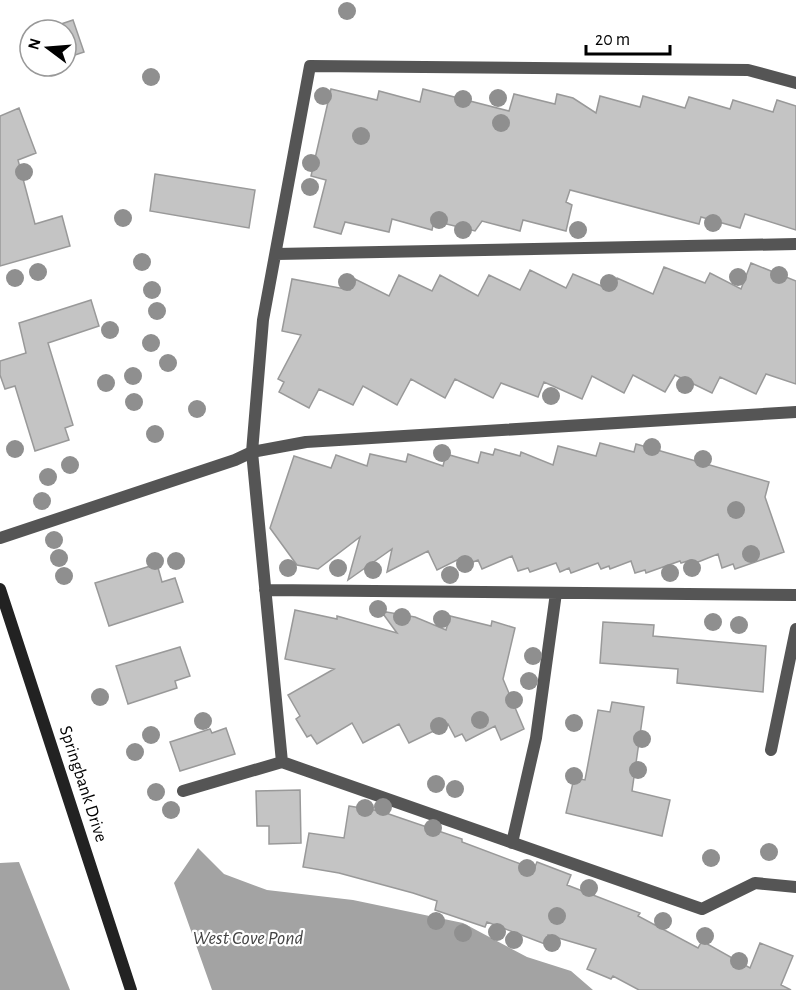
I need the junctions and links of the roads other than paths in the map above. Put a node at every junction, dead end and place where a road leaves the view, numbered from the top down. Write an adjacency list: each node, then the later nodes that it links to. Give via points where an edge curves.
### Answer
1 (796, 83): 3 (lane, via 748,70 310,66)
2 (796, 244): 3 (lane)
3 (276, 254): 5 (lane, via 263,320)
4 (796, 412): 5 (lane, via 306,442)
5 (252, 452): 6 (lane); 8 (lane)
6 (0, 538)
7 (0, 589): 17 (main road, Springbank Drive)
8 (265, 590): 9 (lane); 13 (lane)
9 (556, 593): 10 (lane); 15 (lane, via 536,738)
10 (796, 595)
11 (796, 629): 12 (lane)
12 (771, 750)
13 (282, 762): 14 (lane); 15 (lane)
14 (183, 791)
15 (512, 843): 16 (lane, via 702,909 755,883)
16 (796, 887)
17 (131, 990)

